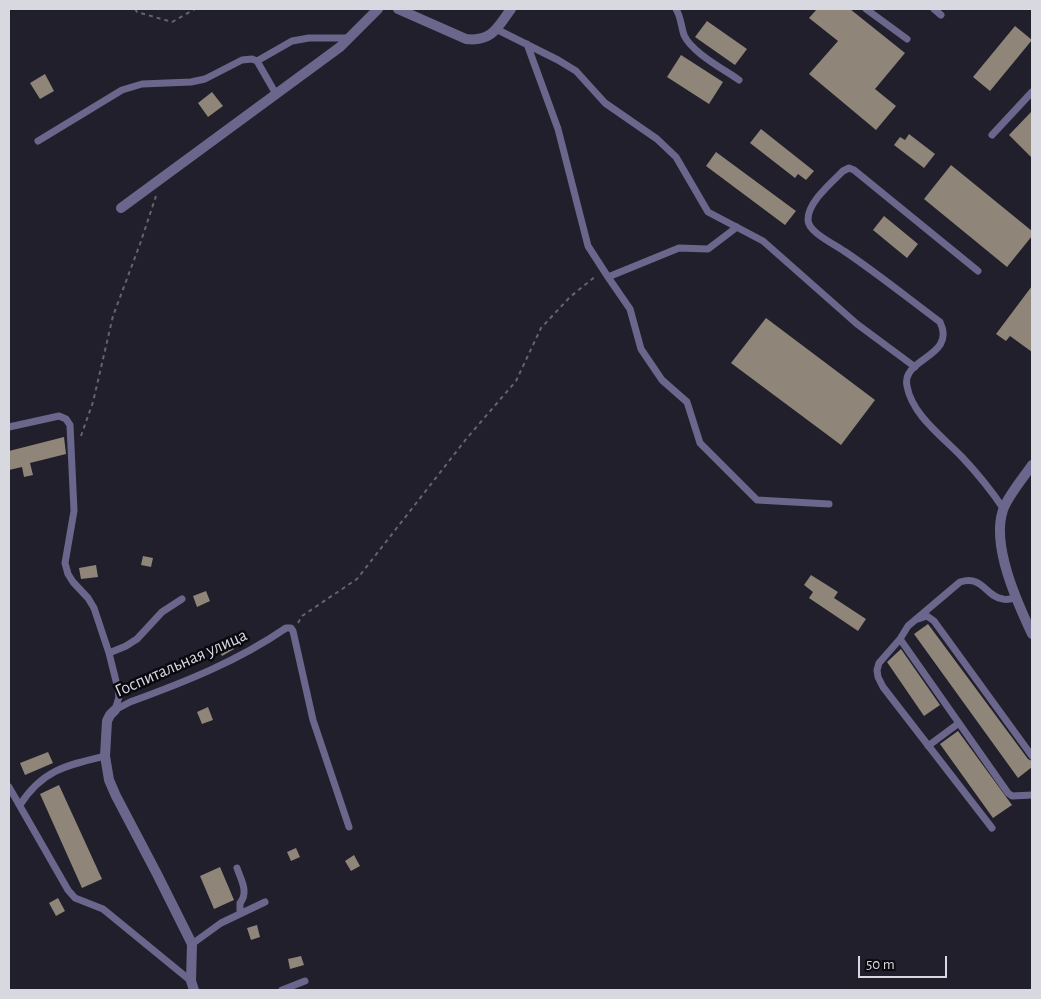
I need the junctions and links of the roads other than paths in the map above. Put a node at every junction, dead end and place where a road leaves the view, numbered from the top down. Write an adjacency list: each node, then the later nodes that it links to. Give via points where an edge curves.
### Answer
1 (378, 9): 9 (street)
2 (398, 9): 8 (street, via 466,39 478,40)
3 (511, 9): 8 (street)
4 (676, 9): 13 (lane, via 684,36 696,50)
5 (866, 9): 10 (lane)
6 (934, 9): 7 (lane)
7 (941, 15)
8 (496, 29): 11 (lane)
9 (350, 38): 12 (lane, via 292,41); 15 (street)
10 (906, 39)
11 (526, 44): 19 (lane, via 576,71 604,103 657,140 676,158 708,212); 21 (lane, via 558,129 588,246)
12 (257, 61): 15 (lane); 17 (lane, via 242,60 205,79 152,83 122,90)
13 (739, 80)
14 (1032, 92): 16 (lane)
15 (276, 94): 18 (street)
16 (992, 135)
17 (38, 140)
18 (121, 208)
19 (736, 227): 21 (lane, via 708,249 679,248); 22 (lane, via 763,241 857,324)
20 (978, 271): 22 (lane, via 854,170 843,171 814,203 807,217 813,231 940,322 944,338 940,347)
21 (608, 277): 25 (lane, via 630,309 641,349 662,380 687,402 700,443 757,500)
22 (915, 367): 26 (lane, via 906,384 911,399)
23 (9, 427): 32 (lane, via 59,416 70,425 74,511 65,563 73,582 94,608)
24 (1032, 465): 26 (street)
25 (829, 504)
26 (1003, 508): 28 (street, via 999,524 1003,557)
27 (182, 598): 32 (lane, via 162,612 137,639)
28 (1015, 598): 29 (lane, via 1003,599 992,595 970,579 960,582); 30 (street)
29 (915, 620): 31 (lane); 37 (lane, via 926,616 934,621)
30 (1032, 634)
31 (900, 639): 34 (lane); 35 (lane, via 879,662 878,678)
32 (109, 653): 33 (lane, via 119,696)
33 (115, 710): 36 (street, Госпитальная улица, via 107,721); 41 (lane, Госпитальная улица, via 228,663 291,628 313,720)
34 (959, 723): 35 (lane); 39 (lane, via 1008,793 1012,796)
35 (928, 746): 42 (lane)
36 (105, 756): 40 (lane, via 70,764 53,772 40,780); 46 (street, Госпитальная улица, via 109,780 116,796)
37 (1032, 756)
38 (9, 787): 40 (lane)
39 (1032, 795)
40 (20, 805): 48 (lane, via 75,898 103,909)
41 (349, 827)
42 (992, 828)
43 (237, 868): 45 (lane, via 245,889)
44 (265, 902): 45 (lane)
45 (240, 914): 46 (lane)
46 (192, 944): 48 (street, Госпитальная улица)
47 (305, 981): 49 (lane)
48 (192, 985)
49 (282, 990)

